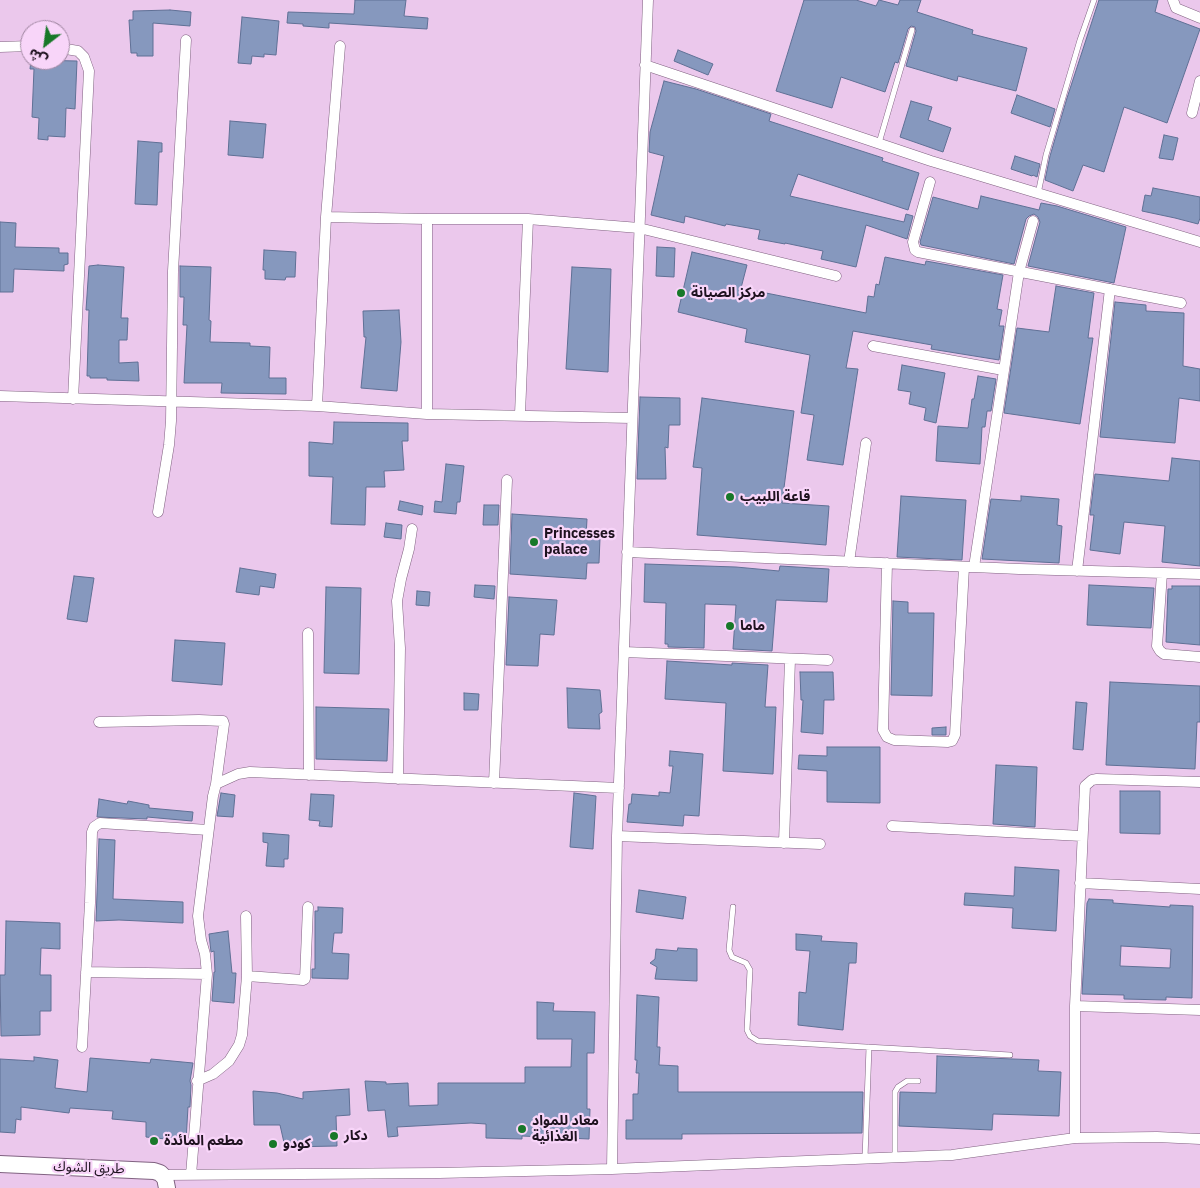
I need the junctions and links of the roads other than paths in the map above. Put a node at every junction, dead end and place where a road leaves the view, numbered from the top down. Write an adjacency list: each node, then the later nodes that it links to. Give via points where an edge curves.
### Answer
1 (648, 0): 11 (street)
2 (1094, 0): 16 (lane, via 1049,145)
3 (1173, 0): 4 (street, via 1176,8)
4 (1200, 18)
5 (912, 30): 14 (lane)
6 (186, 40): 31 (street, via 173,271)
7 (20, 46): 9 (street)
8 (340, 46): 17 (street)
9 (0, 47)
10 (70, 50): 30 (street, via 78,51 84,57 89,71)
11 (645, 65): 14 (street); 21 (street)
12 (1200, 81): 13 (street)
13 (1192, 114)
14 (879, 143): 16 (street)
15 (930, 182): 23 (street, via 913,242 915,250)
16 (1038, 194): 22 (street)
17 (326, 216): 18 (street); 32 (street)
18 (427, 219): 19 (street); 33 (street)
19 (528, 219): 21 (street); 34 (street)
20 (1033, 221): 23 (street)
21 (639, 228): 24 (street); 35 (street)
22 (1200, 242)
23 (1019, 272): 25 (street); 28 (street)
24 (836, 276)
25 (1110, 289): 26 (street); 44 (street)
26 (1181, 302)
27 (873, 346): 28 (street)
28 (1003, 370): 43 (street)
29 (0, 396): 30 (street)
30 (73, 399): 31 (street)
31 (172, 403): 32 (street); 38 (street)
32 (317, 406): 33 (street)
33 (427, 414): 34 (street)
34 (520, 414): 35 (street)
35 (632, 418): 40 (street)
36 (866, 443): 41 (street)
37 (507, 480): 56 (street)
38 (158, 512)
39 (412, 529): 54 (street, via 397,601 400,648)
40 (627, 552): 41 (street); 48 (street)
41 (849, 562): 42 (street)
42 (887, 563): 43 (street); 43 (street, via 883,730 894,740 948,742 955,735)
43 (969, 567): 44 (street)
44 (1077, 571): 45 (street)
45 (1162, 573): 46 (street); 49 (street, via 1157,646 1164,654)
46 (1200, 574)
47 (308, 632): 53 (street)
48 (624, 652): 50 (street); 58 (street)
49 (1200, 657)
50 (790, 659): 51 (street); 63 (street)
51 (828, 660)
52 (99, 722): 57 (street, via 223,721)
53 (309, 775): 54 (street); 57 (street, via 250,772)
54 (398, 779): 56 (street)
55 (1200, 782): 62 (street, via 1092,780 1085,786)
56 (494, 783): 58 (street)
57 (216, 784): 60 (street)
58 (619, 788): 61 (street)
59 (892, 826): 62 (street)
60 (208, 830): 70 (street, via 100,823 94,827); 71 (street, via 198,916)
61 (617, 836): 63 (street); 85 (street)
62 (1082, 836): 65 (street)
63 (784, 843): 64 (street)
64 (820, 844)
65 (1080, 883): 66 (street); 73 (street)
66 (1200, 889)
67 (308, 907): 72 (street, via 305,978)
68 (733, 907): 76 (lane, via 729,950 732,957 746,963 750,970 747,1030 750,1036 766,1042)
69 (246, 916): 72 (street)
70 (86, 972): 71 (street); 75 (street)
71 (207, 974): 78 (street)
72 (247, 976): 78 (street, via 244,1025 235,1054 221,1068)
73 (1075, 1006): 74 (street); 80 (street)
74 (1200, 1010)
75 (82, 1046)
76 (869, 1047): 77 (lane); 83 (lane)
77 (1010, 1055)
78 (197, 1081): 86 (street)
79 (918, 1081): 82 (lane, via 907,1081 896,1092)
80 (1075, 1138): 81 (street); 82 (street, via 952,1155)
81 (1200, 1139)
82 (895, 1157): 83 (street)
83 (865, 1158): 85 (street)
84 (0, 1164): 87 (main road, طريق الشوك, via 154,1171)
85 (612, 1169): 86 (street)
86 (191, 1174): 87 (street)
87 (165, 1182)

